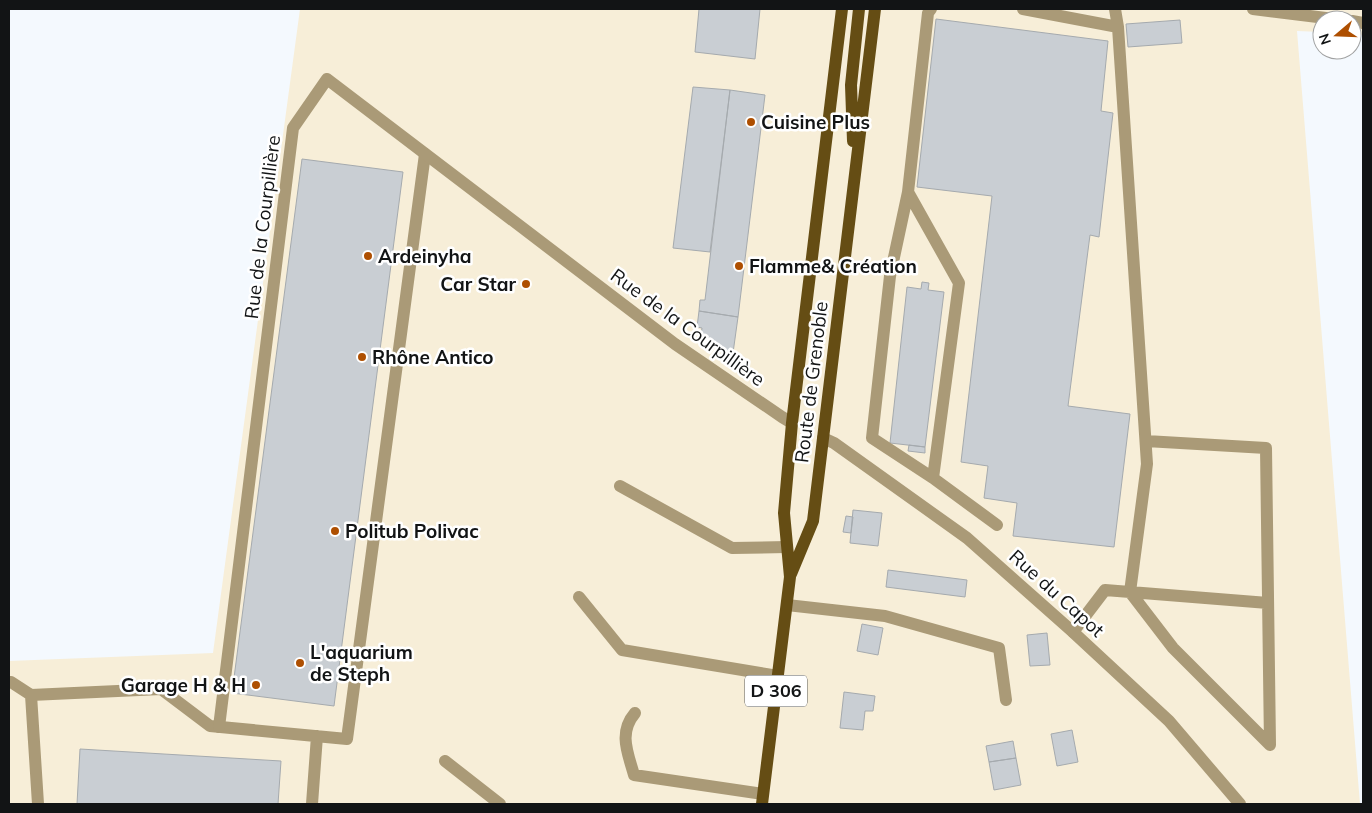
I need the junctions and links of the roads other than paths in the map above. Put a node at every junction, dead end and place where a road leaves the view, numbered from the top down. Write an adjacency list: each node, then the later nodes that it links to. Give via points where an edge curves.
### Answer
1 (842, 9): 13 (main road, Route de Grenoble / D 306)
2 (859, 9): 11 (main road, via 851,85)
3 (874, 9): 11 (main road, Route de Grenoble / D 306)
4 (931, 9): 12 (street)
5 (1023, 9): 9 (street)
6 (1115, 9): 9 (street)
7 (1253, 9): 8 (street)
8 (1312, 16)
9 (1118, 27): 15 (street)
10 (425, 154): 13 (street, Rue de la Courpillière, via 675,344); 31 (street, Rue de la Courpillière, via 327,79 293,128); 32 (street, via 347,739)
11 (854, 181): 14 (main road, Route de Grenoble / D 306)
12 (908, 192): 16 (street, via 959,283); 16 (street, via 890,276 872,438)
13 (792, 422): 19 (main road, Route de Grenoble / D 306, via 784,513)
14 (823, 438): 20 (main road, Route de Grenoble / D 306, via 813,521); 25 (street, Rue du Capot, via 967,538)
15 (1146, 441): 21 (street, via 1147,464); 23 (street, via 1266,448)
16 (933, 478): 18 (street)
17 (620, 486): 19 (street, via 732,548)
18 (997, 525)
19 (787, 547): 20 (main road, Route de Grenoble / D 306)
20 (790, 577): 24 (main road, Route de Grenoble / D 306)
21 (1130, 592): 23 (street); 23 (street, via 1173,648 1270,745); 25 (street, via 1104,590)
22 (579, 597): 26 (street, via 622,650)
23 (1268, 603)
24 (786, 605): 26 (main road, Route de Grenoble / D 306); 29 (street, via 884,616 999,648)
25 (1073, 632): 38 (street, Rue du Capot, via 1169,721)
26 (778, 676): 34 (main road, Route de Grenoble / D 306)
27 (9, 682): 28 (street)
28 (31, 695): 31 (street, via 161,689 210,726); 35 (street)
29 (1006, 700)
30 (635, 713): 34 (street, via 628,721 625,742 634,776)
31 (219, 726): 32 (street)
32 (317, 736): 36 (street)
33 (445, 760): 37 (street)
34 (763, 799)
35 (38, 804)
36 (312, 804)
37 (500, 804)
38 (1240, 804)

